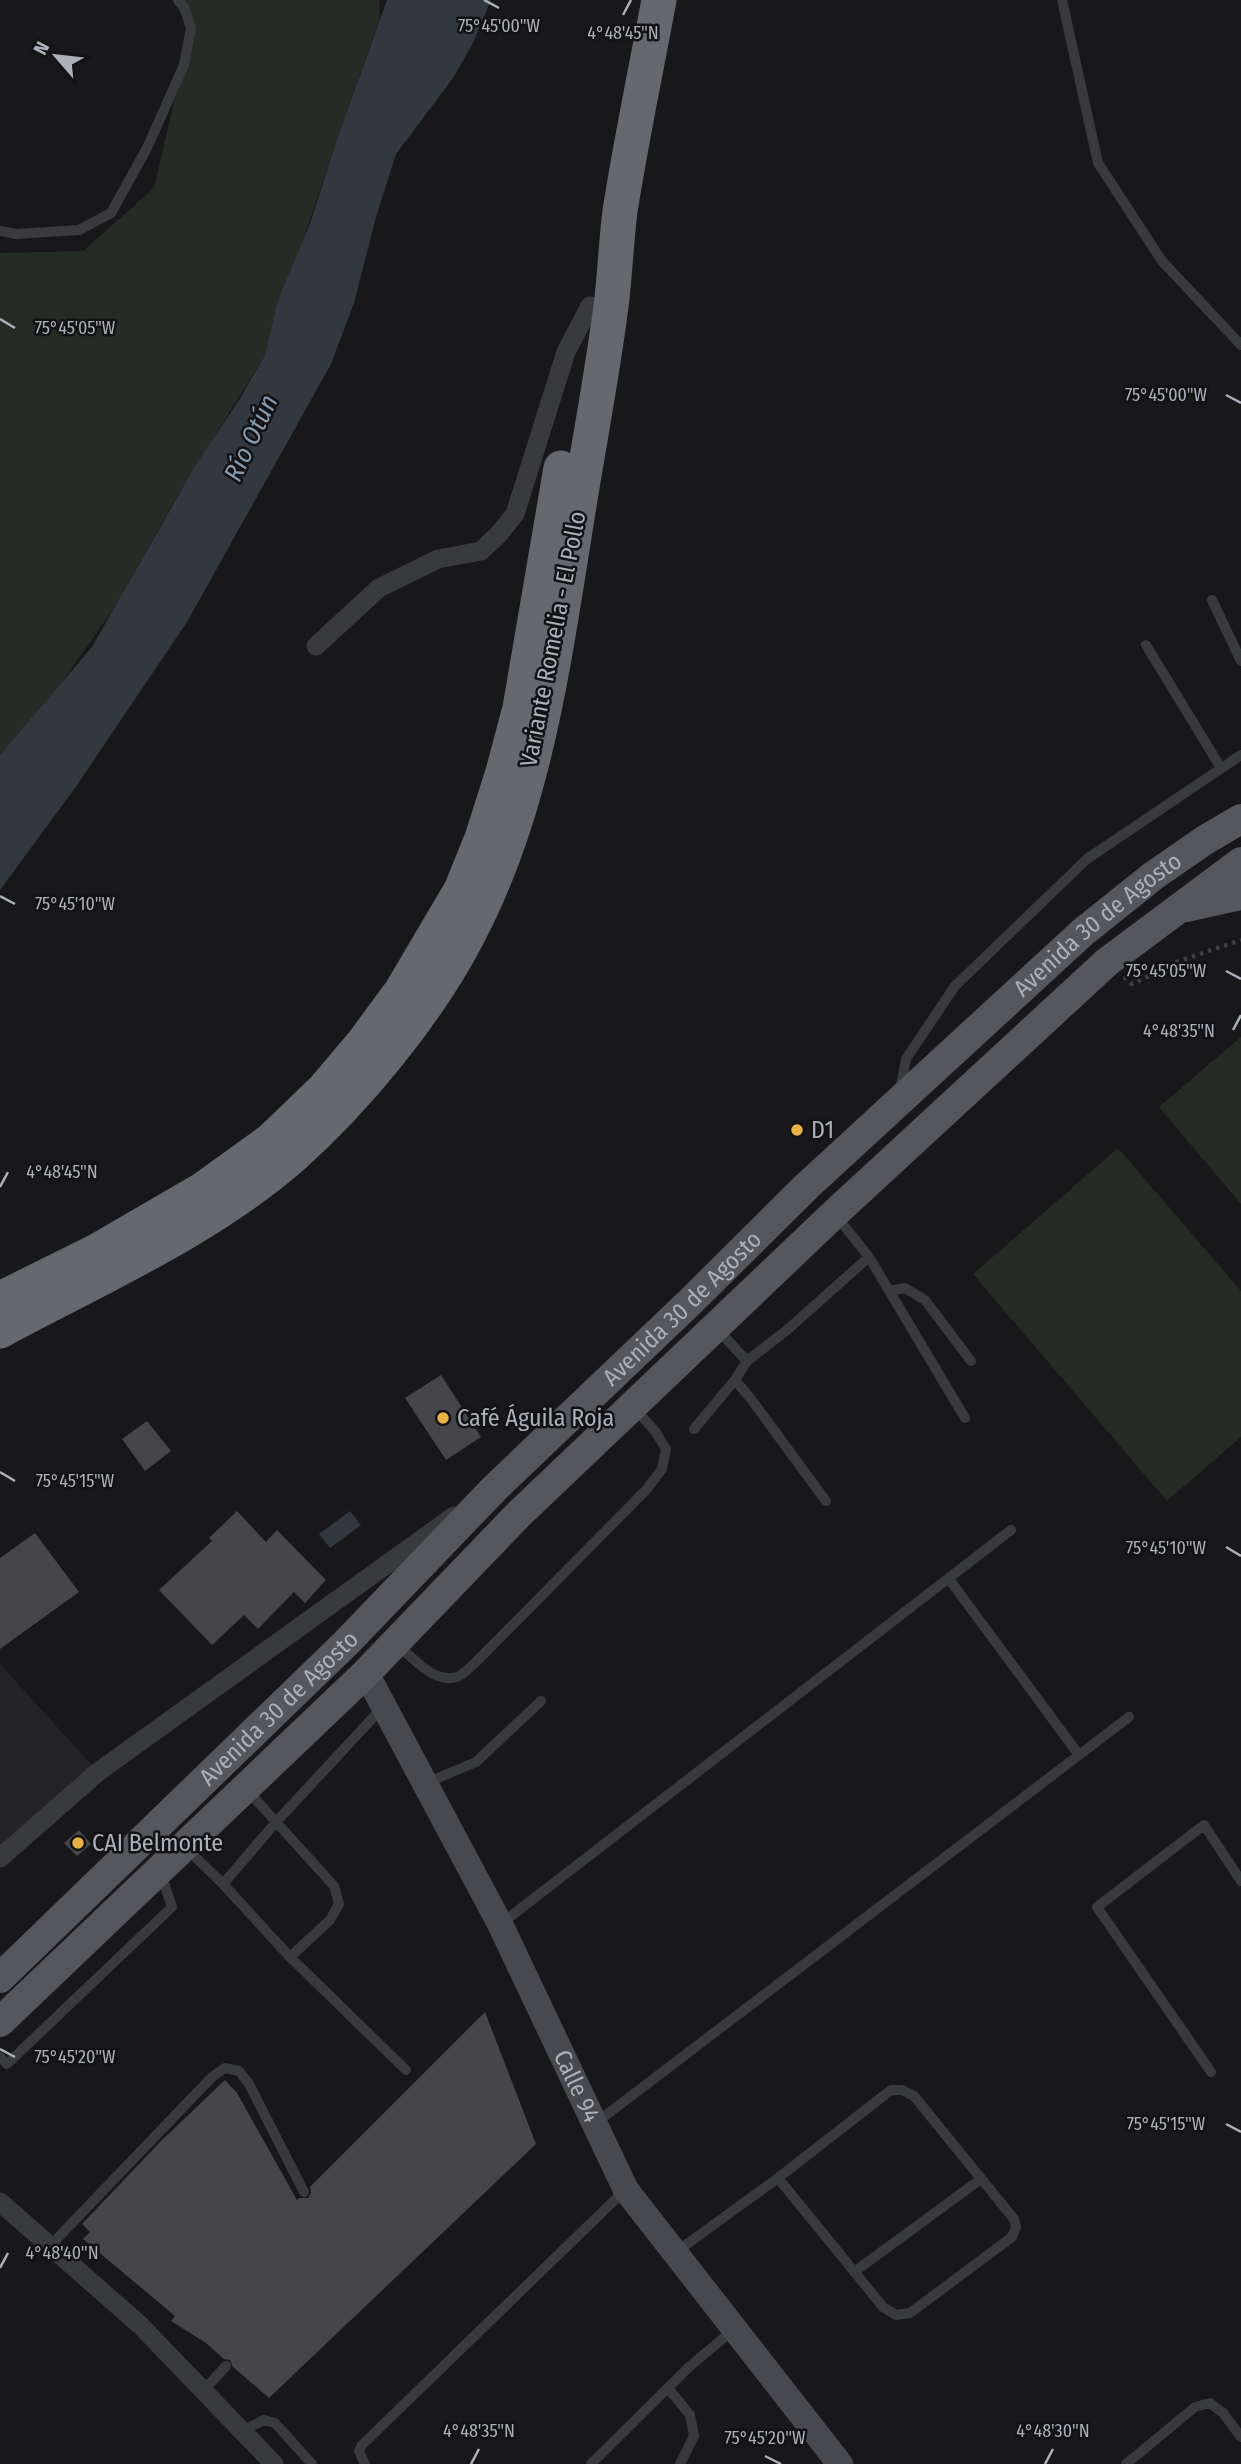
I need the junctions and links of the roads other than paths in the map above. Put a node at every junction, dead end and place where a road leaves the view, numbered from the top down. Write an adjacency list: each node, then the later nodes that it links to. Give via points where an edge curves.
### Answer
1 (178, 0): 5 (lane, via 191,28 184,65 147,149 111,213 79,230)
2 (659, 0): 4 (highway, Variante Romelia - El Pollo)
3 (1062, 0): 7 (lane, via 1098,163 1162,261)
4 (620, 213): 6 (highway, Variante Romelia - El Pollo); 24 (highway, Variante Romelia - El Pollo, via 609,319 539,733 515,819 467,938 403,1035 295,1154 214,1215)
5 (0, 231)
6 (590, 306): 10 (street, via 566,352 515,514 498,536 481,551 438,559 379,587); 22 (highway, Variante Romelia - El Pollo, via 520,708 482,838 439,930 363,1043 270,1141 202,1190 97,1251)
7 (1241, 345)
8 (1212, 600): 11 (lane)
9 (1146, 645): 13 (lane)
10 (316, 646)
11 (1241, 661)
12 (1241, 755): 13 (lane)
13 (1221, 768): 18 (lane, via 1087,859 955,986 906,1059)
14 (1241, 819): 18 (main road, Avenida 30 de Agosto, via 1153,876 1083,932)
15 (1241, 862): 17 (main road, Avenida 30 de Agosto)
16 (1241, 895): 17 (main road)
17 (1175, 909): 19 (main road, Avenida 30 de Agosto, via 1107,962)
18 (898, 1101): 31 (main road, Avenida 30 de Agosto)
19 (834, 1214): 20 (lane); 23 (main road, Avenida 30 de Agosto)
20 (869, 1257): 21 (lane); 25 (lane)
21 (890, 1291): 26 (lane, via 905,1288 925,1300); 29 (lane)
22 (0, 1298)
23 (715, 1327): 25 (lane); 28 (main road, Avenida 30 de Agosto)
24 (0, 1331)
25 (747, 1361): 27 (lane)
26 (971, 1361)
27 (735, 1380): 30 (lane); 32 (lane)
28 (632, 1406): 35 (main road, Avenida 30 de Agosto, via 517,1516); 35 (lane, via 666,1449 662,1469 475,1663 457,1677 441,1677 422,1667)
29 (965, 1418)
30 (694, 1429)
31 (495, 1488): 45 (street, via 98,1772); 51 (main road, Avenida 30 de Agosto, via 346,1643)
32 (827, 1501)
33 (1012, 1530): 34 (lane)
34 (949, 1579): 40 (lane); 49 (lane)
35 (396, 1642): 36 (main road, Avenida 30 de Agosto)
36 (366, 1673): 38 (street, Calle 94); 42 (main road, Avenida 30 de Agosto)
37 (541, 1701): 41 (lane, via 476,1762)
38 (384, 1706): 41 (street, Calle 94); 43 (lane)
39 (1129, 1717): 40 (lane)
40 (1079, 1755): 56 (lane)
41 (426, 1783): 49 (street, Calle 94)
42 (245, 1788): 43 (lane); 44 (main road, Avenida 30 de Agosto)
43 (277, 1821): 48 (lane); 50 (lane, via 334,1886 339,1904 330,1920)
44 (184, 1846): 46 (main road, Avenida 30 de Agosto); 48 (lane)
45 (0, 1858)
46 (160, 1870): 52 (main road, Avenida 30 de Agosto); 53 (lane, via 172,1907)
47 (1241, 1881): 55 (lane, via 1204,1825 1097,1907)
48 (223, 1884): 50 (lane)
49 (500, 1924): 56 (street, Calle 94)
50 (290, 1957): 54 (lane)
51 (0, 1978)
52 (0, 2022)
53 (2, 2064)
54 (406, 2070)
55 (1211, 2072)
56 (594, 2125): 59 (street, Calle 94)
57 (778, 2178): 58 (lane, via 891,2090 902,2090 914,2096); 63 (lane); 64 (lane)
58 (981, 2179): 64 (lane); 64 (lane, via 1014,2219 1012,2237 910,2313 896,2315 883,2307)
59 (626, 2190): 63 (street, Calle 94); 73 (lane, via 362,2445 359,2451)
60 (304, 2192): 62 (lane, via 249,2084 239,2071 225,2068)
61 (0, 2202): 62 (street)
62 (49, 2248): 68 (street, via 140,2325)
63 (675, 2253): 65 (street, Calle 94)
64 (854, 2272)
65 (735, 2328): 67 (lane); 76 (street, Calle 94)
66 (226, 2366): 68 (lane)
67 (668, 2388): 74 (lane); 75 (lane, via 690,2415 694,2435)
68 (204, 2390): 69 (street)
69 (242, 2431): 71 (street); 72 (lane, via 264,2420 275,2423)
70 (1241, 2437): 77 (lane, via 1210,2403 1195,2407)
71 (274, 2464)
72 (312, 2464)
73 (365, 2464)
74 (591, 2464)
75 (680, 2464)
76 (840, 2464)
77 (1126, 2464)

